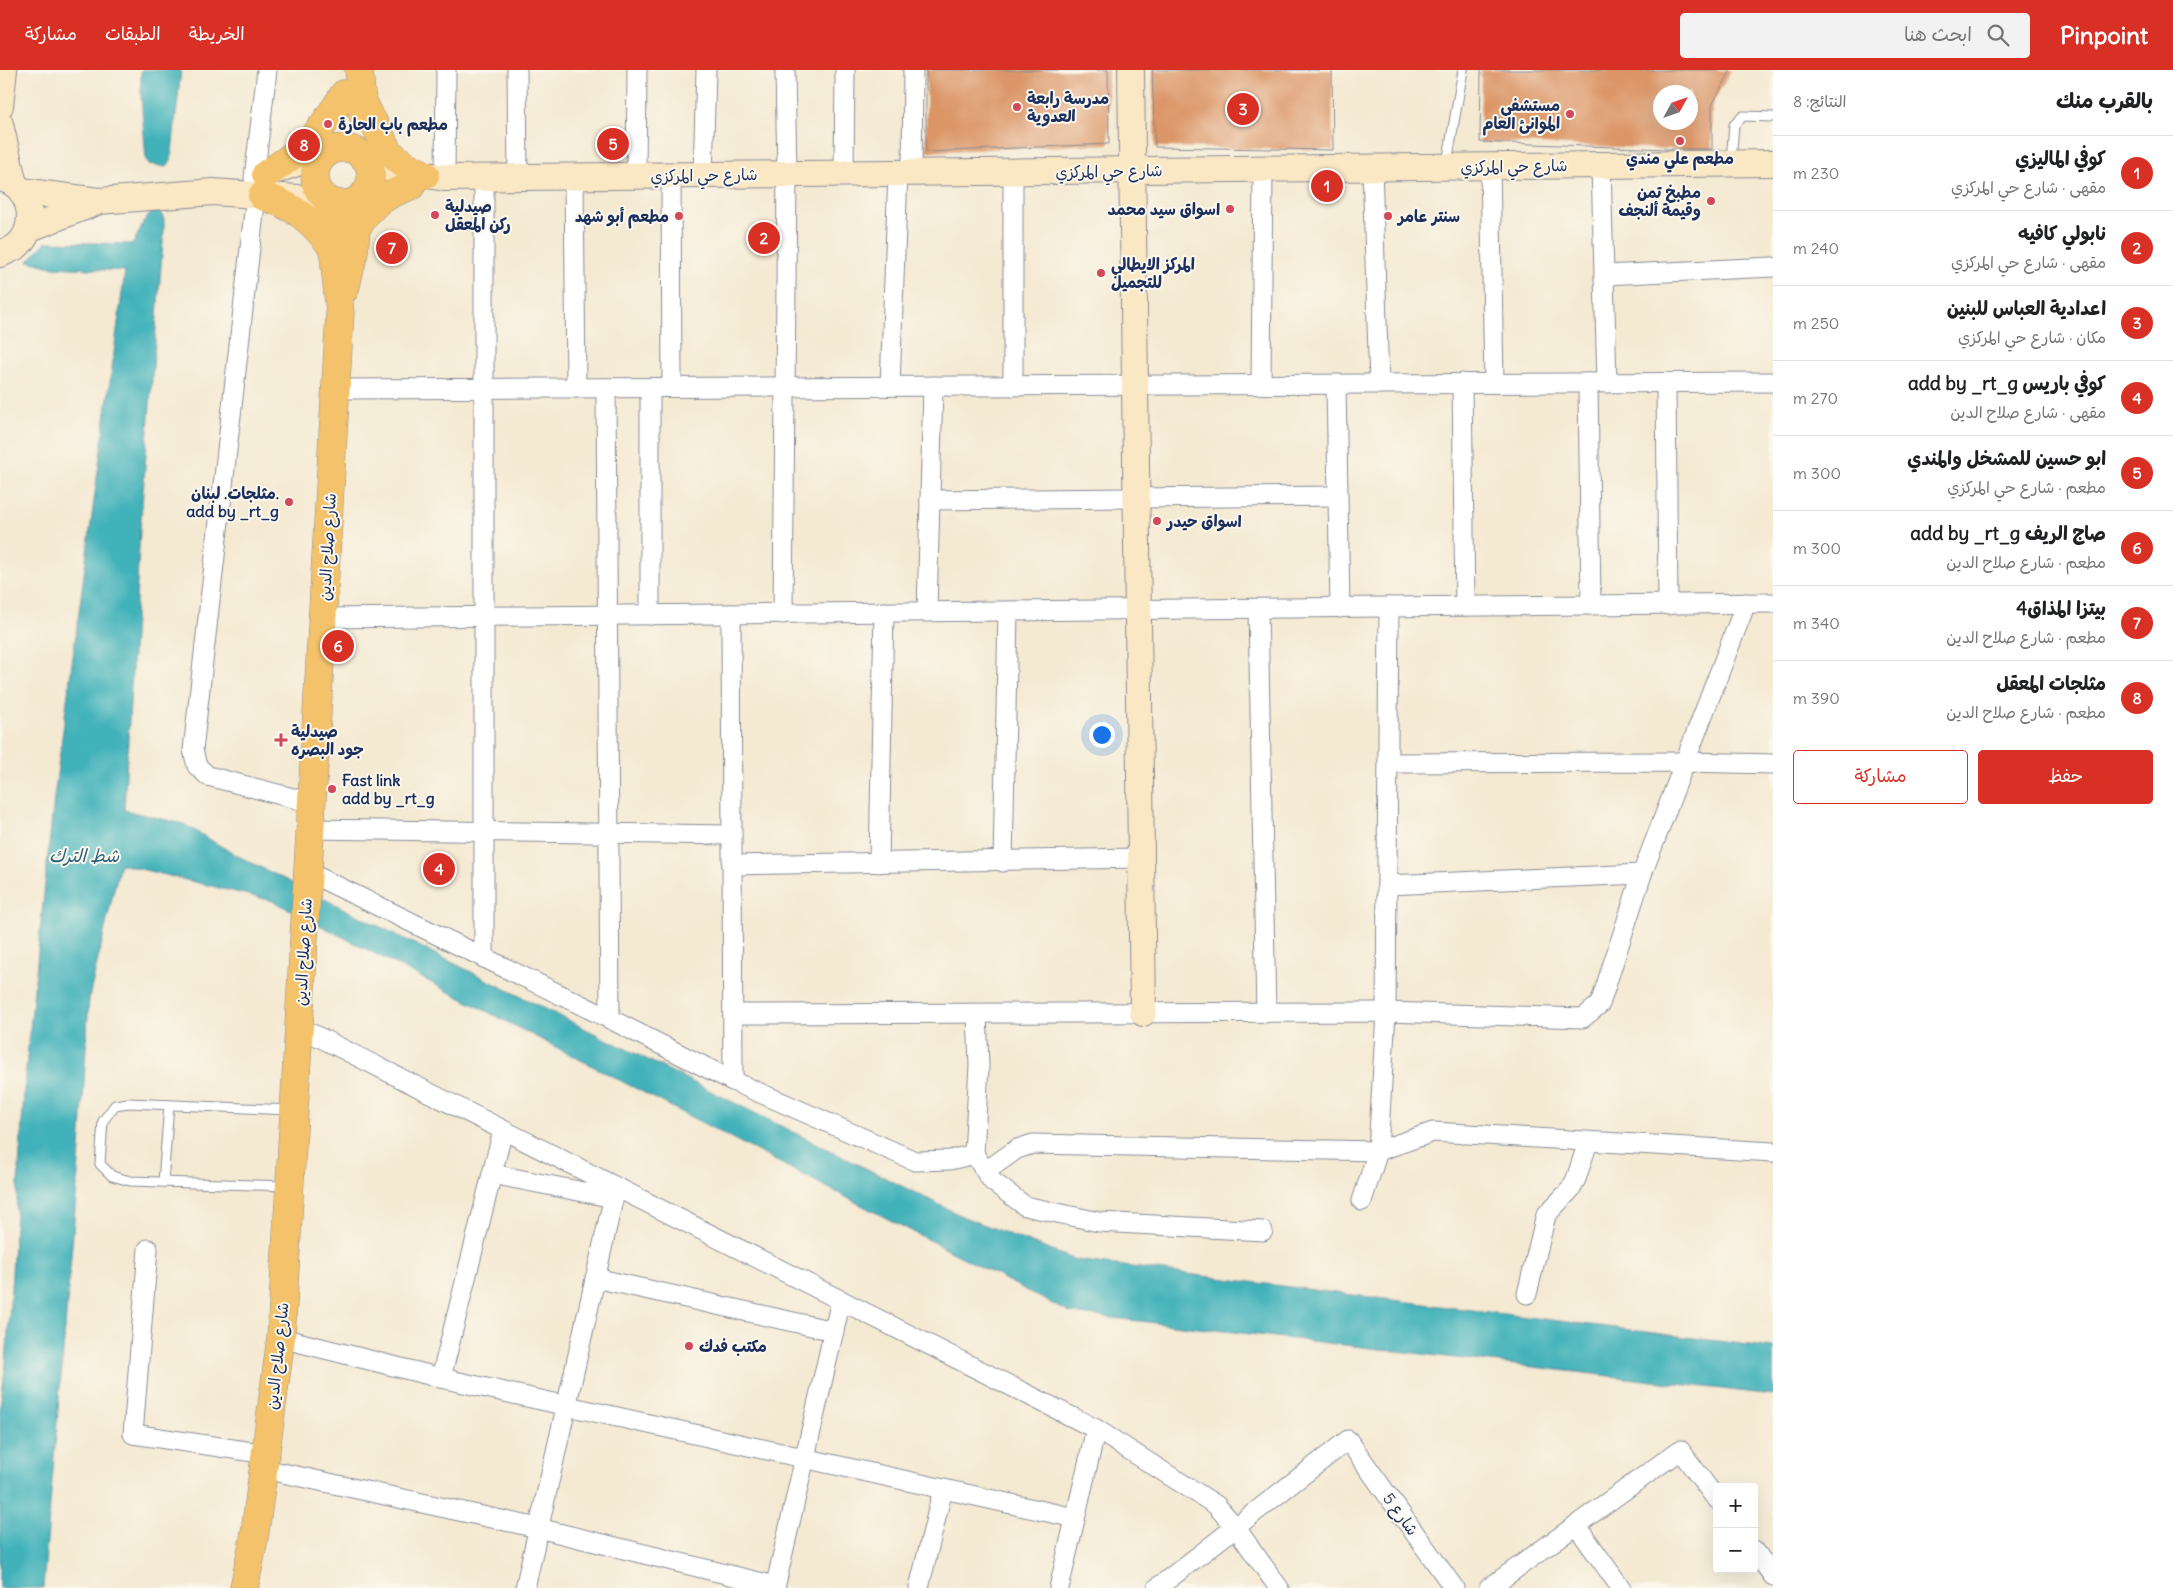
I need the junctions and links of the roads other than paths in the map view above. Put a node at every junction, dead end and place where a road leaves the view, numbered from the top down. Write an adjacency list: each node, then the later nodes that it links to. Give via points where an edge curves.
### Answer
1 (267, 70): 37 (street)
2 (359, 70): 12 (main road)
3 (446, 70): 35 (street)
4 (517, 70): 32 (street)
5 (637, 70): 30 (street)
6 (706, 70): 29 (street)
7 (785, 70): 27 (street)
8 (845, 70): 28 (street)
9 (913, 70): 26 (street)
10 (1131, 70): 24 (main road)
11 (1463, 70): 21 (lane)
12 (352, 87): 15 (main road); 16 (main road, via 365,132); 35 (main road, via 388,151); 37 (main road, via 312,140)
13 (1773, 117): 18 (lane, via 1743,116 1734,125)
14 (0, 124): 36 (main road)
15 (329, 152): 16 (main road, via 345,148 359,153); 37 (main road); 39 (main road, via 317,164 314,180 321,195)
16 (367, 162): 35 (main road, شارع حي المركزي); 38 (main road, via 371,179)
17 (1773, 163): 18 (main road, شارع حي المركزي)
18 (1731, 164): 19 (main road, شارع حي المركزي)
19 (1601, 165): 20 (main road, شارع حي المركزي); 47 (street)
20 (1490, 166): 21 (main road, شارع حي المركزي); 53 (street)
21 (1446, 167): 22 (main road, شارع حي المركزي)
22 (1372, 168): 23 (main road, شارع حي المركزي); 57 (street)
23 (1263, 169): 24 (main road, شارع حي المركزي); 55 (street)
24 (1132, 170): 25 (main road, شارع حي المركزي); 58 (main road)
25 (1013, 172): 26 (main road, شارع حي المركزي); 61 (street)
26 (905, 173): 28 (main road, شارع حي المركزي); 59 (street)
27 (787, 174): 28 (main road, شارع حي المركزي); 29 (main road, شارع حي المركزي); 63 (street)
28 (844, 174)
29 (703, 175): 31 (main road, شارع حي المركزي)
30 (636, 176): 31 (main road, شارع حي المركزي); 33 (main road, شارع حي المركزي)
31 (671, 176): 62 (street)
32 (518, 177): 33 (main road, شارع حي المركزي); 34 (main road, شارع حي المركزي)
33 (574, 177): 65 (street)
34 (484, 178): 35 (main road, شارع حي المركزي); 64 (street)
35 (427, 180): 38 (main road, شارع حي المركزي); 42 (main road, via 378,202)
36 (12, 184): 40 (main road); 41 (main road, via 30,209)
37 (260, 186): 39 (main road); 40 (main road); 43 (main road, via 301,214 322,233); 93 (street, via 193,750 197,766 208,776)
38 (363, 196): 39 (main road, via 344,205); 42 (main road, شارع صلاح الدين)
39 (328, 200): 43 (main road, شارع صلاح الدين)
40 (99, 201): 41 (main road)
41 (28, 229): 44 (main road, via 18,245)
42 (356, 230): 48 (main road, شارع صلاح الدين)
43 (333, 249): 48 (main road, شارع صلاح الدين)
44 (5, 252): 46 (main road)
45 (1773, 267): 47 (street)
46 (0, 274)
47 (1604, 275): 49 (street)
48 (340, 313): 68 (main road, شارع صلاح الدين)
49 (1607, 382): 50 (street); 54 (street)
50 (1666, 382): 51 (street); 75 (street)
51 (1773, 382)
52 (1462, 383): 53 (street); 57 (street); 76 (street)
53 (1494, 383): 54 (street)
54 (1588, 383): 74 (street)
55 (1261, 384): 56 (street); 58 (street)
56 (1336, 384): 57 (street); 69 (street)
57 (1379, 384)
58 (1135, 385): 61 (street); 70 (main road)
59 (890, 386): 60 (street); 63 (street)
60 (933, 386): 61 (street); 71 (street)
61 (1013, 386)
62 (672, 387): 63 (street); 67 (street)
63 (784, 387): 85 (street)
64 (484, 388): 65 (street); 68 (street); 88 (street)
65 (576, 388): 66 (street)
66 (606, 388): 67 (street); 87 (street)
67 (650, 388): 86 (street)
68 (337, 389): 89 (main road, شارع صلاح الدين)
69 (1338, 496): 70 (street); 78 (street)
70 (1136, 498): 71 (street); 80 (main road)
71 (930, 500): 83 (street)
72 (1746, 603): 73 (street); 75 (street); 90 (street)
73 (1773, 603)
74 (1590, 605): 75 (street); 76 (street)
75 (1668, 605)
76 (1465, 606): 77 (street)
77 (1389, 607): 78 (street); 91 (street)
78 (1340, 608): 79 (street)
79 (1258, 609): 80 (street); 107 (street)
80 (1138, 610): 81 (street); 97 (main road)
81 (1008, 611): 83 (street); 98 (street)
82 (884, 612): 83 (street); 85 (street); 99 (street)
83 (927, 612)
84 (731, 614): 85 (street); 86 (street); 96 (street)
85 (783, 614)
86 (650, 615): 87 (street)
87 (608, 616): 88 (street); 95 (street)
88 (484, 617): 89 (street); 94 (street)
89 (323, 618): 93 (main road, شارع صلاح الدين)
90 (1684, 762): 91 (street); 92 (street); 102 (street)
91 (1388, 763): 103 (street)
92 (1773, 764)
93 (311, 816): 94 (street); 101 (main road, شارع صلاح الدين)
94 (484, 831): 95 (street); 104 (street)
95 (610, 833): 96 (street); 110 (street)
96 (732, 835): 100 (street)
97 (1141, 858): 98 (street); 106 (main road)
98 (1004, 862): 99 (street)
99 (879, 863): 100 (street)
100 (732, 865): 108 (street)
101 (308, 872): 104 (street); 111 (main road, شارع صلاح الدين)
102 (1642, 874): 103 (street); 105 (street, via 1600,1004 1583,1018)
103 (1387, 885): 105 (street)
104 (484, 958): 110 (street)
105 (1386, 1012): 107 (street); 117 (street)
106 (1143, 1013): 107 (street); 109 (street)
107 (1266, 1013)
108 (733, 1014): 109 (street); 112 (street)
109 (977, 1014): 119 (street, via 979,1066)
110 (610, 1019): 112 (street)
111 (298, 1027): 114 (main road, شارع صلاح الدين); 115 (street)
112 (733, 1081): 119 (street, via 915,1161 950,1160)
113 (169, 1104): 114 (lane); 122 (lane); 122 (lane, via 115,1105 103,1121 100,1164 112,1176 130,1181)
114 (294, 1110): 123 (main road, شارع صلاح الدين)
115 (503, 1130): 121 (street); 124 (street)
116 (1588, 1142): 117 (street, via 1433,1132); 118 (street); 129 (street, via 1570,1190 1546,1215)
117 (1378, 1151): 120 (street, via 1033,1144 1017,1149); 125 (street)
118 (1773, 1152)
119 (974, 1154): 120 (street)
120 (986, 1172): 126 (street, via 992,1181 1025,1206 1099,1222)
121 (492, 1174): 124 (street); 133 (street)
122 (163, 1182): 123 (lane)
123 (290, 1186): 132 (main road, شارع صلاح الدين)
124 (615, 1193): 128 (street); 130 (street)
125 (1362, 1200)
126 (1263, 1231)
127 (148, 1249): 137 (street, via 133,1434)
128 (595, 1278): 131 (street); 134 (street)
129 (1527, 1294)
130 (841, 1300): 131 (street); 135 (street)
131 (834, 1331): 136 (street)
132 (281, 1338): 133 (street); 137 (main road, شارع صلاح الدين)
133 (441, 1378): 134 (street)
134 (565, 1405): 136 (street); 142 (street)
135 (1096, 1429): 140 (street); 143 (street, via 1216,1505)
136 (804, 1458): 138 (street); 146 (street)
137 (265, 1462): 142 (street); 147 (main road, شارع صلاح الدين)
138 (943, 1489): 140 (street); 149 (street)
139 (1713, 1495): 141 (street, via 1680,1450)
140 (1075, 1518): 150 (street)
141 (1576, 1525): 154 (street); 155 (street)
142 (538, 1528): 146 (street); 148 (street)
143 (1236, 1528): 151 (street); 152 (street); 153 (street, شارع 5, via 1348,1440)
144 (1758, 1555): 145 (street)
145 (1773, 1576)
146 (775, 1587)
147 (244, 1588)
148 (525, 1588)
149 (919, 1588)
150 (1059, 1588)
151 (1157, 1588)
152 (1279, 1588)
153 (1454, 1588)
154 (1489, 1588)
155 (1621, 1588)

